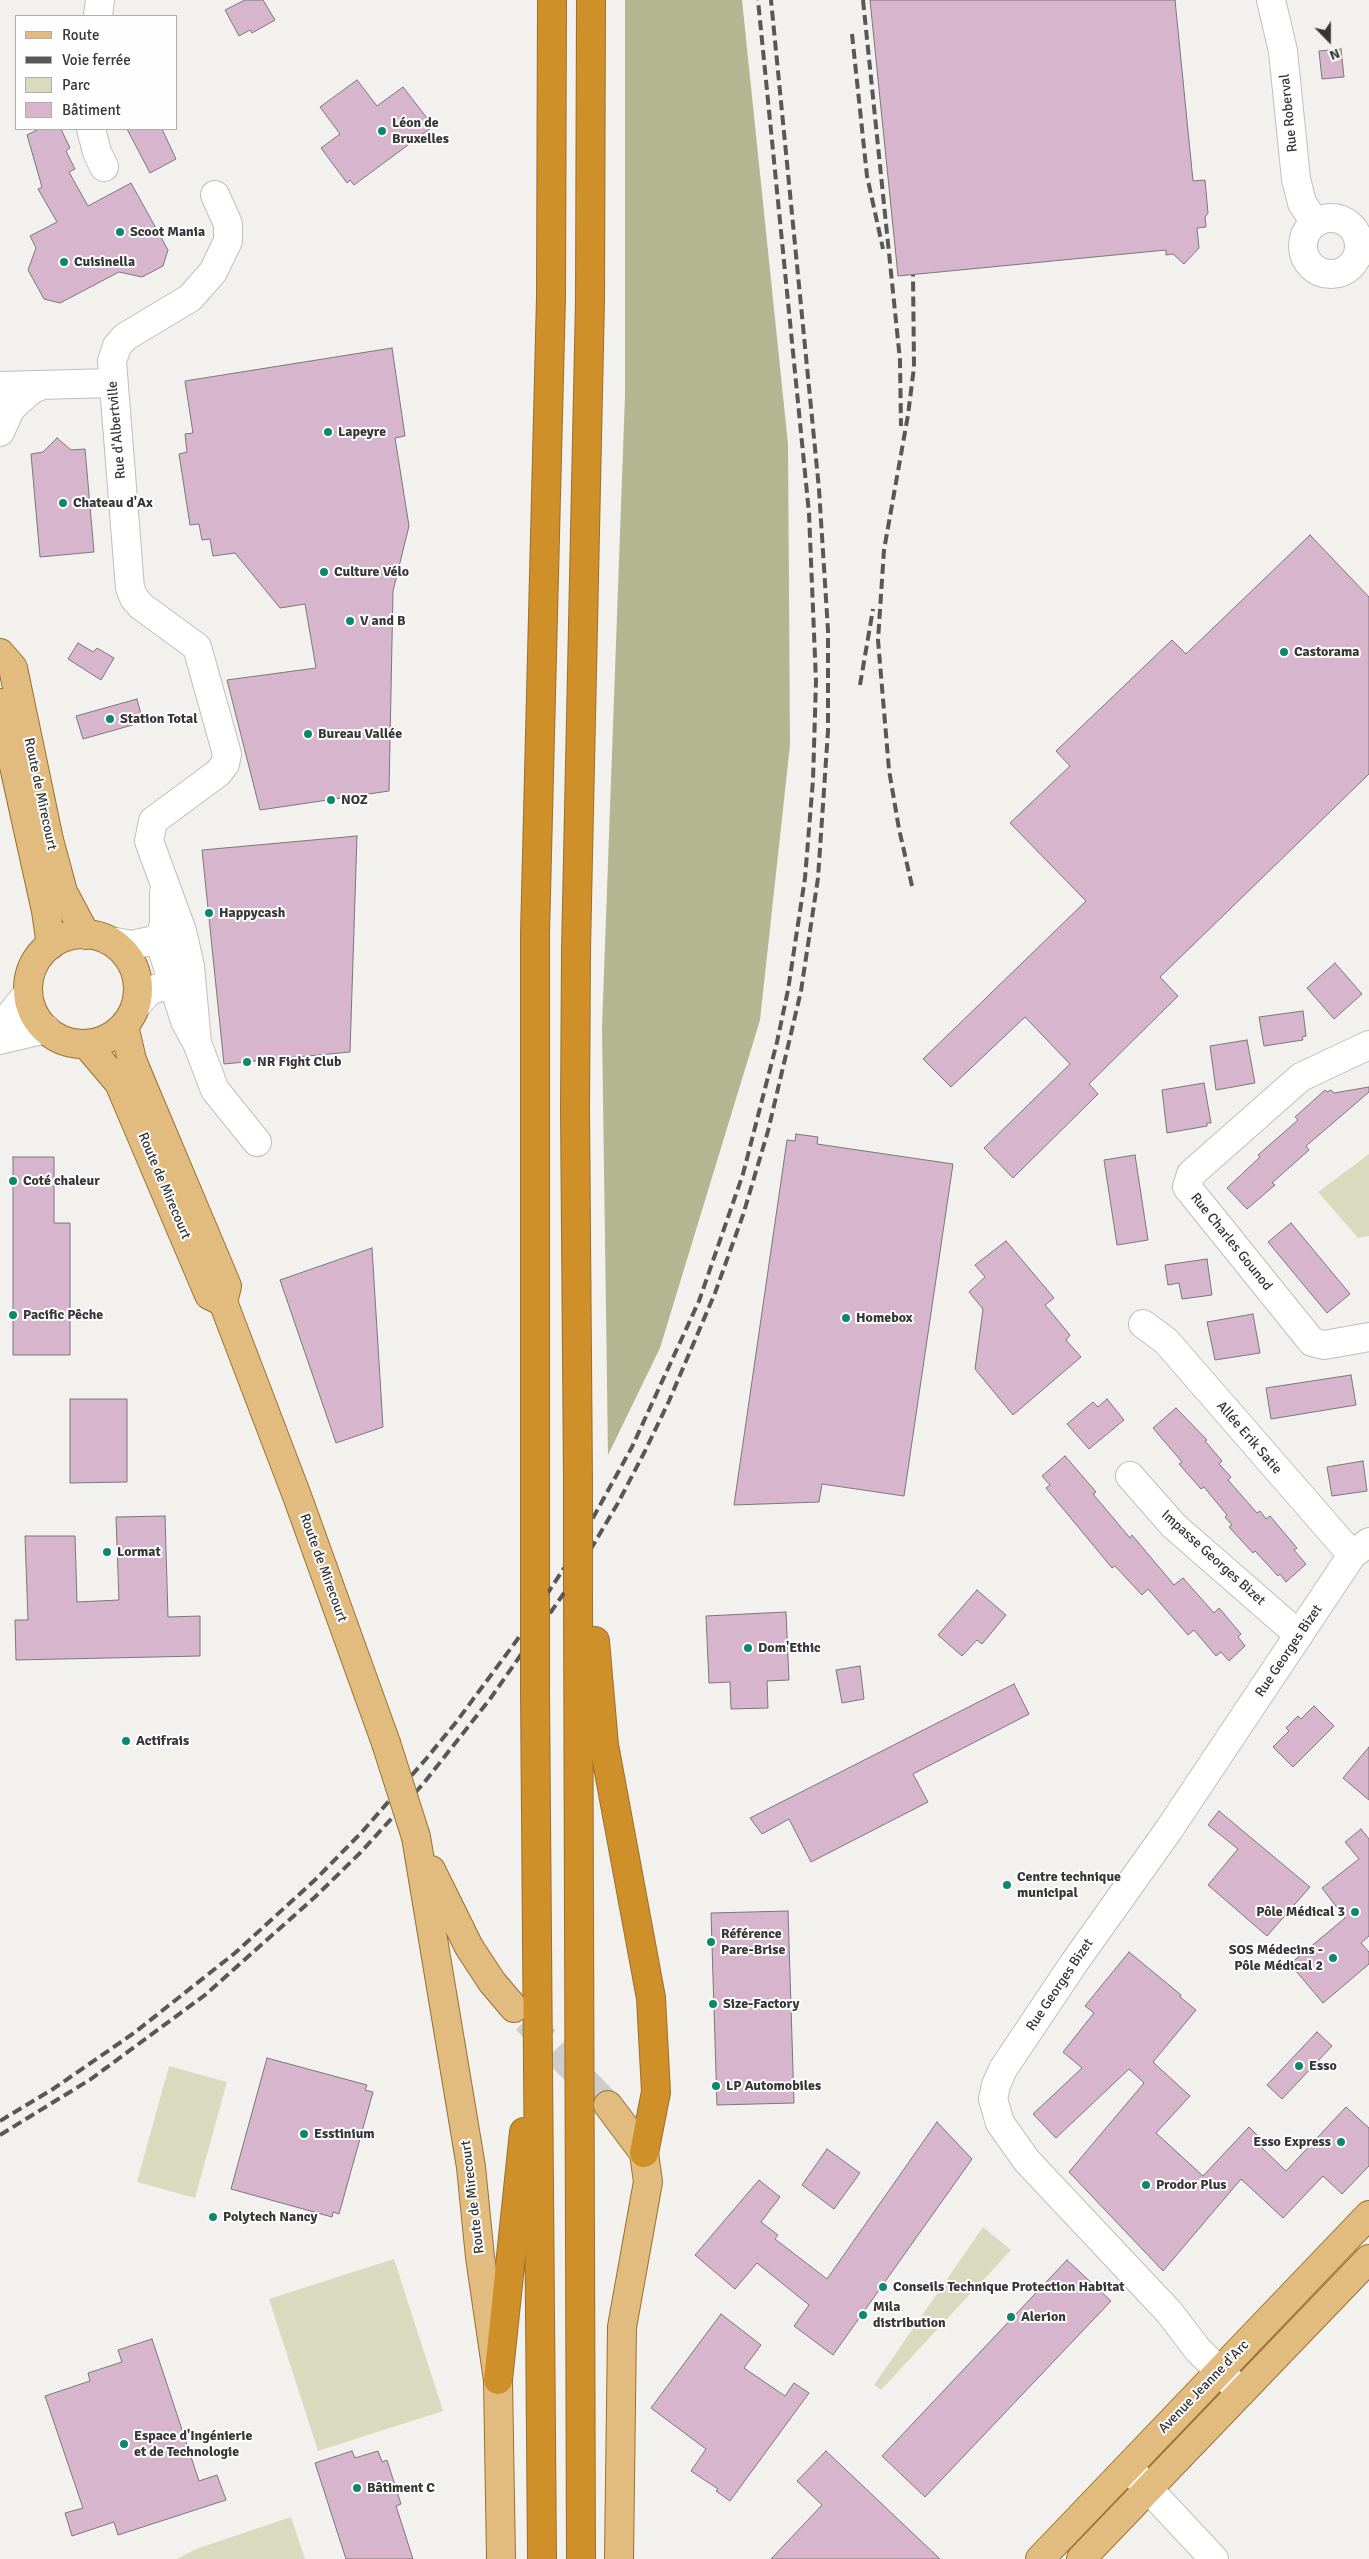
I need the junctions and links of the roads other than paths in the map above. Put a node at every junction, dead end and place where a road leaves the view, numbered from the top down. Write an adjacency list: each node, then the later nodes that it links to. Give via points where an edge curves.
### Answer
1 (100, 0): 5 (street)
2 (552, 0): 38 (highway, bridge, via 551,296 535,944)
3 (591, 0): 35 (highway, bridge, via 590,310 575,1119 578,1482)
4 (1271, 0): 9 (street, Rue Roberval, via 1282,52 1296,179 1302,203)
5 (98, 15)
6 (91, 130): 7 (street)
7 (104, 167)
8 (215, 196): 11 (street, Rue d'Albertville, via 228,224 228,241 223,255 190,298 137,329 117,346 112,361)
9 (1315, 223): 10 (street, via 1338,219); 10 (street, via 1308,230 1303,248 1305,258 1318,271 1338,273 1353,263)
10 (1363, 234)
11 (112, 383): 13 (street); 17 (street, Rue d'Albertville, via 130,588 141,606 197,647 227,754 218,773 153,821 148,841)
12 (0, 386): 13 (street)
13 (40, 386): 14 (street, via 11,408)
14 (0, 432)
15 (0, 653): 18 (main road, Route de Mirecourt, via 14,668 49,840 63,892)
16 (0, 704): 20 (main road, Route de Mirecourt)
17 (164, 887): 19 (street, Rue d'Albertville, via 164,925); 21 (street, Rue d'Albertville, via 175,908)
18 (98, 938): 19 (street, via 132,945); 20 (main road, via 74,935); 23 (main road, via 129,958 135,969 138,987)
19 (159, 939): 21 (street)
20 (51, 945): 22 (main road, via 33,966)
21 (183, 967): 23 (street, via 148,991); 29 (street, Rue d'Albertville, via 197,1043 215,1090)
22 (28, 993): 24 (street); 25 (main road, via 37,1019)
23 (130, 1016): 27 (main road, via 106,1039); 30 (main road, Route de Mirecourt, via 138,1075 227,1286)
24 (0, 1028)
25 (46, 1029): 26 (street); 27 (main road, via 58,1038)
26 (0, 1040)
27 (86, 1044): 30 (main road, Route de Mirecourt, via 119,1083 209,1295)
28 (1369, 1045): 32 (street, Rue Charles Gounod, via 1301,1078 1191,1174 1187,1187 1312,1342 1324,1345)
29 (257, 1142)
30 (223, 1302): 37 (main road, Route de Mirecourt, bridge, via 386,1743)
31 (1144, 1324): 34 (street, Allée Erik Satie, via 1166,1341)
32 (1369, 1337)
33 (1130, 1476): 36 (street, Impasse Georges Bizet, via 1174,1526)
34 (1361, 1548): 36 (street, Rue Georges Bizet)
35 (583, 1578): 41 (highway, via 604,1745 652,1998 656,2092); 52 (highway)
36 (1299, 1635): 44 (street, Rue Georges Bizet, via 1003,2070 993,2099 1000,2123 1027,2161)
37 (416, 1837): 39 (main road, Route de Mirecourt, via 469,1948); 45 (main road, Route de Mirecourt, via 471,2168)
38 (538, 1993): 45 (highway); 51 (highway)
39 (514, 2008)
40 (608, 2106): 41 (main road)
41 (644, 2153): 49 (main road, via 648,2182 622,2327)
42 (1369, 2215): 44 (main road, Avenue Jeanne d'Arc)
43 (1369, 2259): 46 (main road)
44 (1219, 2370): 46 (street, Rue Georges Bizet); 47 (main road, Avenue Jeanne d'Arc)
45 (498, 2380): 50 (main road, Route de Mirecourt)
46 (1241, 2392): 48 (main road)
47 (1128, 2467): 48 (street); 53 (main road, Avenue Jeanne d'Arc)
48 (1148, 2489): 54 (main road); 55 (street)
49 (621, 2556)
50 (501, 2559)
51 (542, 2559)
52 (581, 2559)
53 (1040, 2559)
54 (1081, 2559)
55 (1214, 2559)

